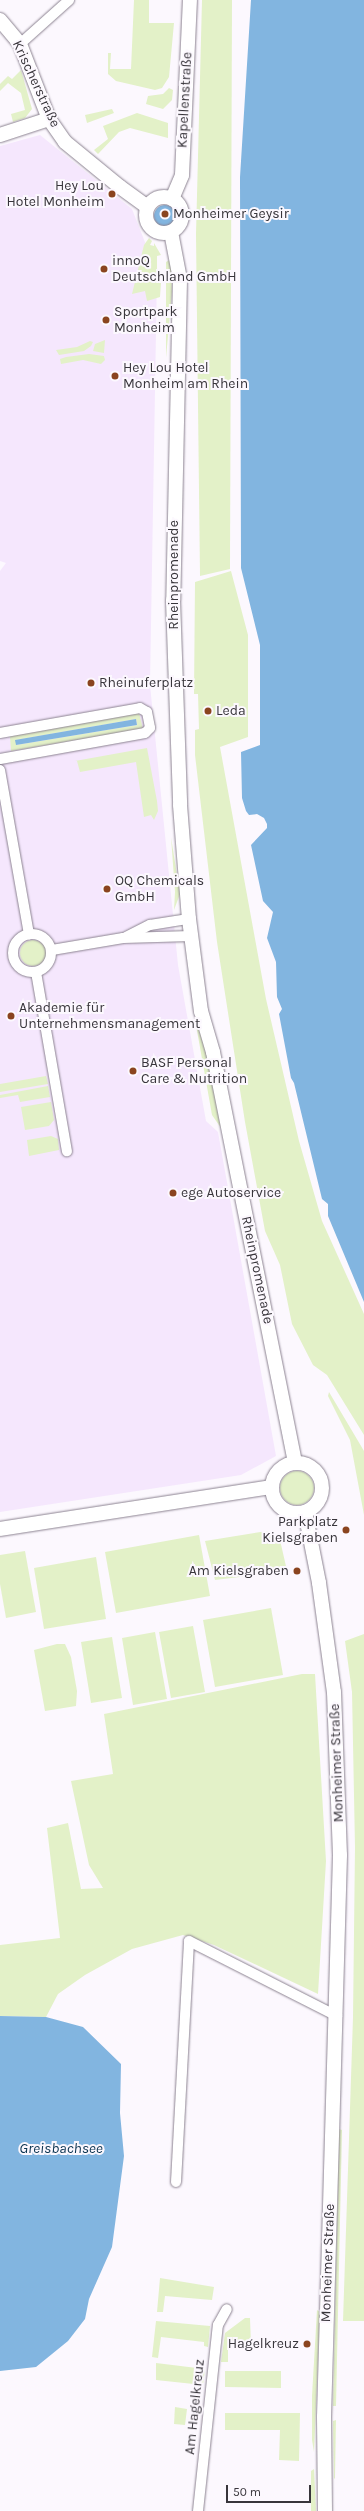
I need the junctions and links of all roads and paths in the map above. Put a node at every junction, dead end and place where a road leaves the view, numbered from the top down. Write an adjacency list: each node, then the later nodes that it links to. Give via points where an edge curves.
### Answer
1 (69, 0): 4 (street)
2 (190, 0): 7 (street, Kapellenstraße, via 182,176)
3 (0, 20): 4 (street, Krischerstraße)
4 (20, 44): 5 (street, Krischerstraße)
5 (50, 119): 6 (street); 8 (street, Krischerstraße, via 65,142 120,187)
6 (0, 134)
7 (172, 199): 8 (street, via 161,197); 9 (street, via 181,207 182,219)
8 (148, 206): 9 (street, via 146,219 149,225 158,232)
9 (171, 232): 13 (street, Rheinpromenade, via 180,278 176,362 173,600 180,805)
10 (0, 733): 11 (street, via 140,708 147,712 150,728 145,733)
11 (0, 759)
12 (0, 770): 14 (street)
13 (189, 919): 15 (street, Rheinpromenade); 16 (street, via 150,925)
14 (29, 934): 17 (street, via 41,936); 18 (street, via 23,936 14,946 13,958 20,968)
15 (191, 936): 16 (street); 20 (street, Rheinpromenade, via 201,1010 213,1052)
16 (123, 938): 17 (street)
17 (52, 950): 18 (street, via 50,962)
18 (36, 972): 19 (street)
19 (67, 1151)
20 (295, 1463): 21 (street, via 278,1470); 22 (street, via 310,1466 316,1471 322,1486 318,1502)
21 (272, 1487): 22 (street, via 279,1505 286,1510); 23 (street)
22 (305, 1512): 24 (street, Monheimer Straße, via 321,1597 334,1692 340,1855)
23 (0, 1529)
24 (337, 2016): 25 (street, via 189,1941); 28 (street, Monheimer Straße, via 324,2417)
25 (176, 2182)
26 (227, 2309): 27 (street, Am Hagelkreuz, via 218,2325)
27 (198, 2511)
28 (325, 2511)

